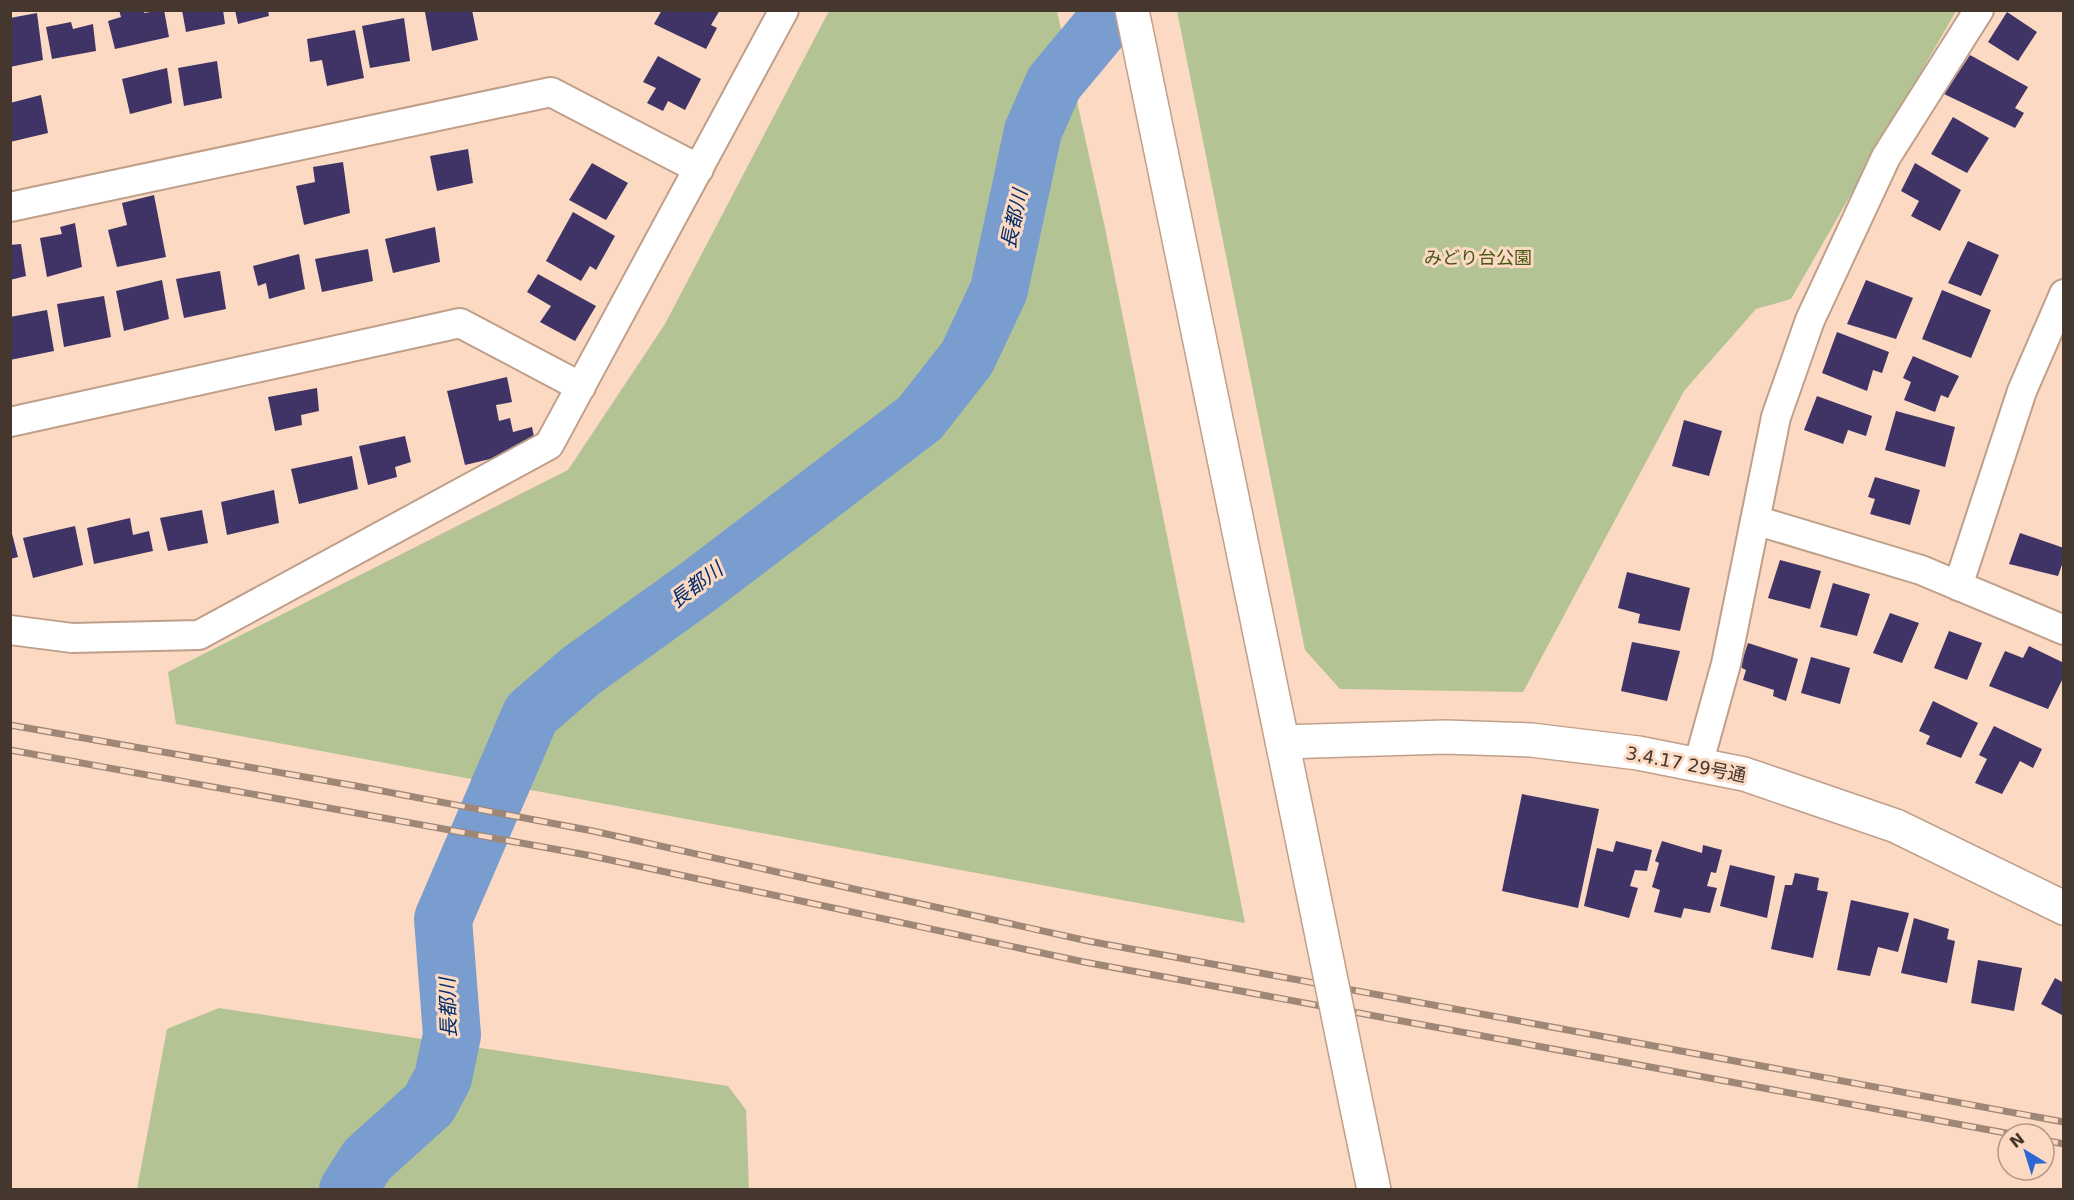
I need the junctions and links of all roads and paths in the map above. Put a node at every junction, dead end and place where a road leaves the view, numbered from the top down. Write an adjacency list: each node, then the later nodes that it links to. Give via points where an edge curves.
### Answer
1 (784, 10): 4 (street)
2 (1132, 10): 13 (street)
3 (1979, 10): 9 (street, via 1886,157 1839,252 1776,417)
4 (699, 169): 5 (street, via 551,92); 7 (street)
5 (10, 207)
6 (2064, 294): 10 (street, via 2022,391)
7 (581, 387): 8 (street, via 460,323); 11 (street, via 549,445 199,635 72,638)
8 (10, 422)
9 (1755, 520): 10 (street, via 1920,570); 14 (street, via 1726,664)
10 (1958, 586): 12 (street)
11 (10, 630)
12 (2064, 630)
13 (1282, 742): 14 (street, 3.4.17 29号通, via 1445,736 1531,740); 16 (street, bridge)
14 (1698, 765): 15 (street, 3.4.17 29号通, via 1744,774 1896,826)
15 (2064, 908)
16 (1374, 1190)

